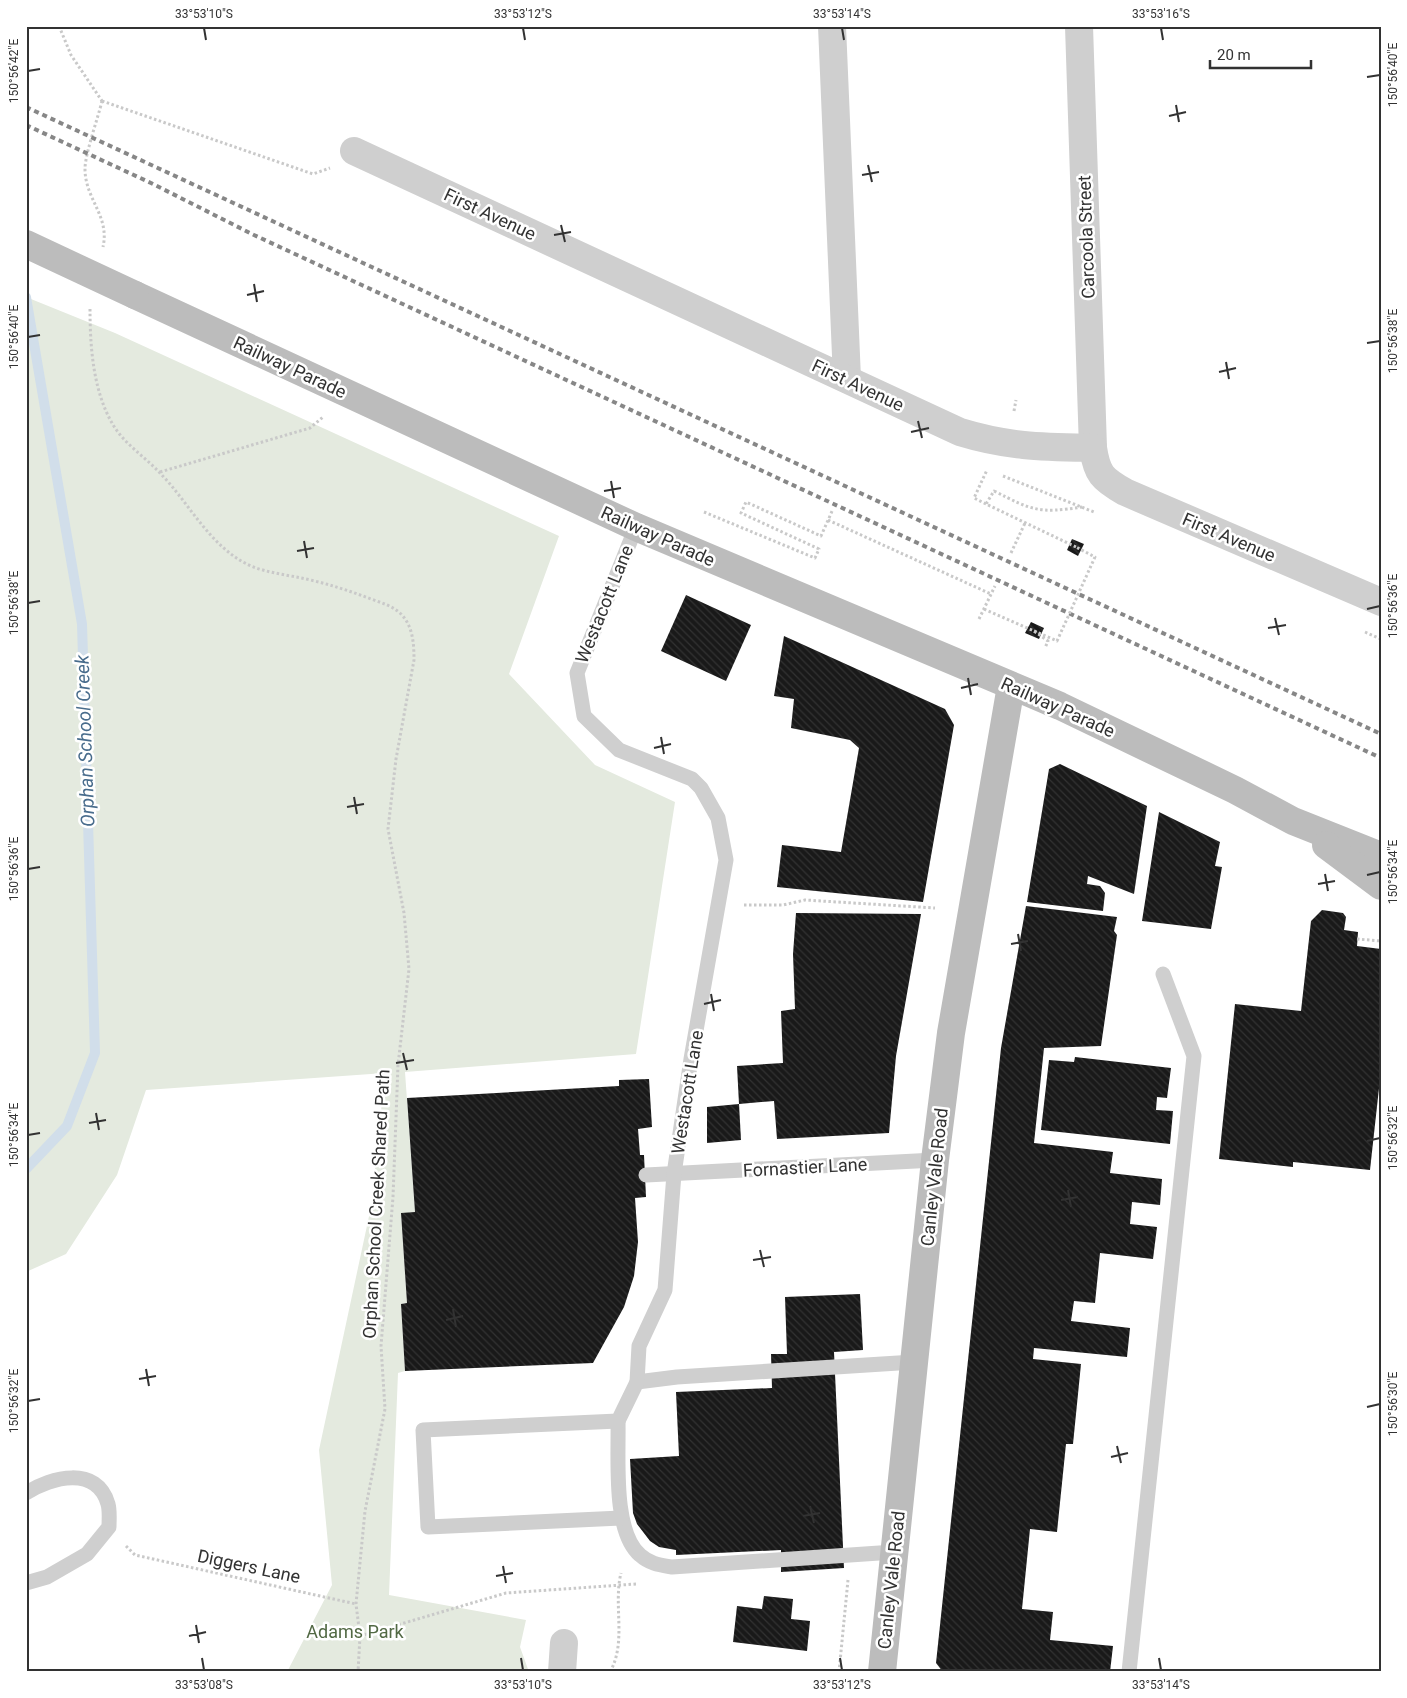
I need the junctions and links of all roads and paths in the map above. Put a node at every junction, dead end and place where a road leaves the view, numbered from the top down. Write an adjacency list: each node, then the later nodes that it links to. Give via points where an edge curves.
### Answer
1 (59, 26): 5 (path, via 71,55 102,101 313,174)
2 (832, 26): 7 (street)
3 (1079, 26): 9 (street, Carcoola Street)
4 (354, 151): 7 (street, First Avenue)
5 (333, 167)
6 (26, 244): 17 (main road, Railway Parade, bridge)
7 (847, 379): 9 (street, First Avenue, via 937,423 982,439 1029,447)
8 (323, 417): 51 (path, Orphan School Creek Shared Path, via 310,428 160,472 216,540 234,556 251,566 347,590 393,607 406,622 414,644 388,829 404,913 409,969 398,1065 393,1197 381,1346 385,1409 365,1511)
9 (1093, 448): 21 (street, First Avenue, via 1101,476 1125,492)
10 (987, 470): 11 (path, via 974,498)
11 (986, 504): 12 (path, via 994,491 1031,509 1052,512); 16 (path)
12 (1082, 507)
13 (833, 509): 15 (path)
14 (704, 512): 15 (path, via 815,558 819,548 741,513 746,502 820,536)
15 (828, 520): 20 (path)
16 (1025, 523): 18 (path); 24 (path, bridge, via 1095,556 1057,640)
17 (636, 527): 26 (main road, Railway Parade); 32 (lane, Westacott Lane, via 577,673 584,716 619,750 692,780 701,788 718,818 726,860)
18 (1011, 553)
19 (995, 586): 20 (path)
20 (991, 594): 22 (path)
21 (1381, 602)
22 (984, 609): 23 (path); 24 (path)
23 (979, 619)
24 (1034, 631): 25 (path, via 1048,641)
25 (1045, 648)
26 (1011, 686): 27 (main road, Railway Parade, via 1158,752); 37 (main road, Canley Vale Road, via 951,1033)
27 (1293, 821): 28 (main road, Railway Parade); 31 (main road, Railway Parade)
28 (1336, 839): 29 (main road, Railway Parade); 30 (main road)
29 (1381, 856)
30 (1381, 861)
31 (1381, 886)
32 (719, 904): 33 (path, via 783,905 805,900); 38 (lane, Westacott Lane)
33 (935, 908)
34 (1357, 939): 35 (path)
35 (1381, 940)
36 (1163, 974): 59 (lane, via 1194,1056)
37 (935, 1160): 38 (lane, Fornastier Lane); 40 (main road, Canley Vale Road)
38 (674, 1174): 39 (lane, Fornastier Lane); 41 (lane, Westacott Lane, via 665,1290 639,1346)
39 (646, 1175)
40 (914, 1362): 41 (lane); 45 (main road, Canley Vale Road)
41 (637, 1382): 42 (lane)
42 (618, 1421): 44 (lane); 44 (lane, via 423,1430 428,1527)
43 (26, 1493): 48 (lane, via 48,1481 72,1476 96,1486 108,1503 109,1527 87,1554 47,1576)
44 (621, 1518): 45 (lane, via 639,1555 657,1565 672,1567)
45 (894, 1552): 58 (main road, Canley Vale Road)
46 (135, 1555): 51 (path, Diggers Lane)
47 (849, 1574): 57 (path)
48 (26, 1583)
49 (638, 1584): 50 (path)
50 (618, 1585): 52 (path, via 506,1593); 56 (path, via 619,1647)
51 (356, 1604): 52 (path, Orphan School Creek Shared Path)
52 (360, 1636): 54 (path, Orphan School Creek Shared Path)
53 (564, 1642): 55 (street)
54 (358, 1672)
55 (562, 1672)
56 (610, 1672)
57 (839, 1672)
58 (882, 1672)
59 (1129, 1672)

